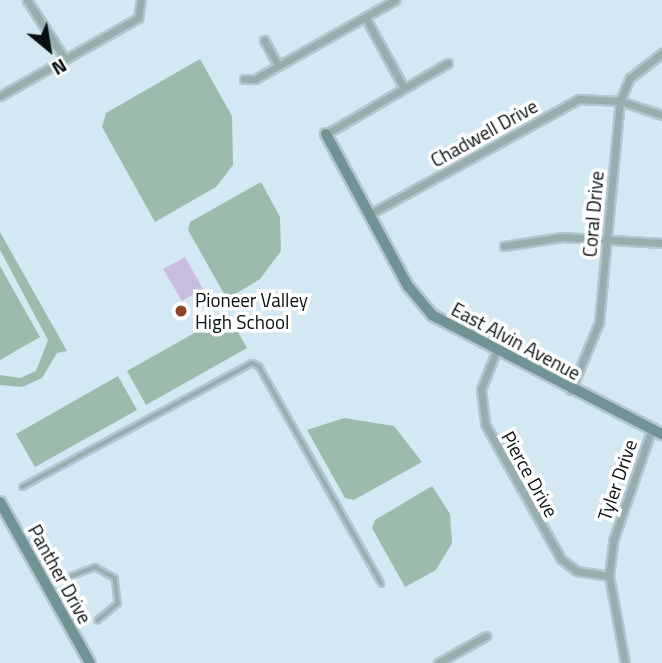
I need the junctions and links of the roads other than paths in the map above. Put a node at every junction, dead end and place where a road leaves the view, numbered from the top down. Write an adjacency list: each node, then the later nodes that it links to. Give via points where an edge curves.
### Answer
1 (27, 0): 7 (street)
2 (141, 0): 7 (street, via 143,13)
3 (396, 0): 4 (street)
4 (365, 17): 9 (street); 11 (street)
5 (264, 40): 9 (street)
6 (662, 53): 13 (street, Coral Drive, via 630,78)
7 (65, 60): 12 (street)
8 (448, 64): 11 (street)
9 (278, 65): 10 (street)
10 (244, 79)
11 (404, 88): 15 (street)
12 (0, 96)
13 (620, 101): 14 (street, Chadwell Drive); 16 (street, Chadwell Drive, via 573,102); 17 (street, Coral Drive)
14 (662, 115)
15 (326, 134): 16 (street, East Alvin Avenue)
16 (368, 215): 20 (street, East Alvin Avenue, via 420,302 449,328)
17 (606, 239): 18 (street); 19 (street, via 562,237); 21 (street, Coral Drive, via 599,322)
18 (662, 243)
19 (504, 246)
20 (496, 352): 21 (street, East Alvin Avenue); 27 (street, Pierce Drive, via 481,389 485,424 561,559 577,571)
21 (571, 390): 22 (street, East Alvin Avenue)
22 (651, 431): 23 (street, East Alvin Avenue); 27 (street, Tyler Drive, via 620,507)
23 (662, 434)
24 (22, 487): 28 (lane, via 252,363 259,366)
25 (0, 502): 31 (street, Panther Drive)
26 (72, 576): 29 (lane, via 100,568 117,582 118,604)
27 (609, 576): 33 (street, Tyler Drive)
28 (382, 584)
29 (98, 621)
30 (486, 636): 32 (street)
31 (90, 663)
32 (438, 663)
33 (625, 663)

